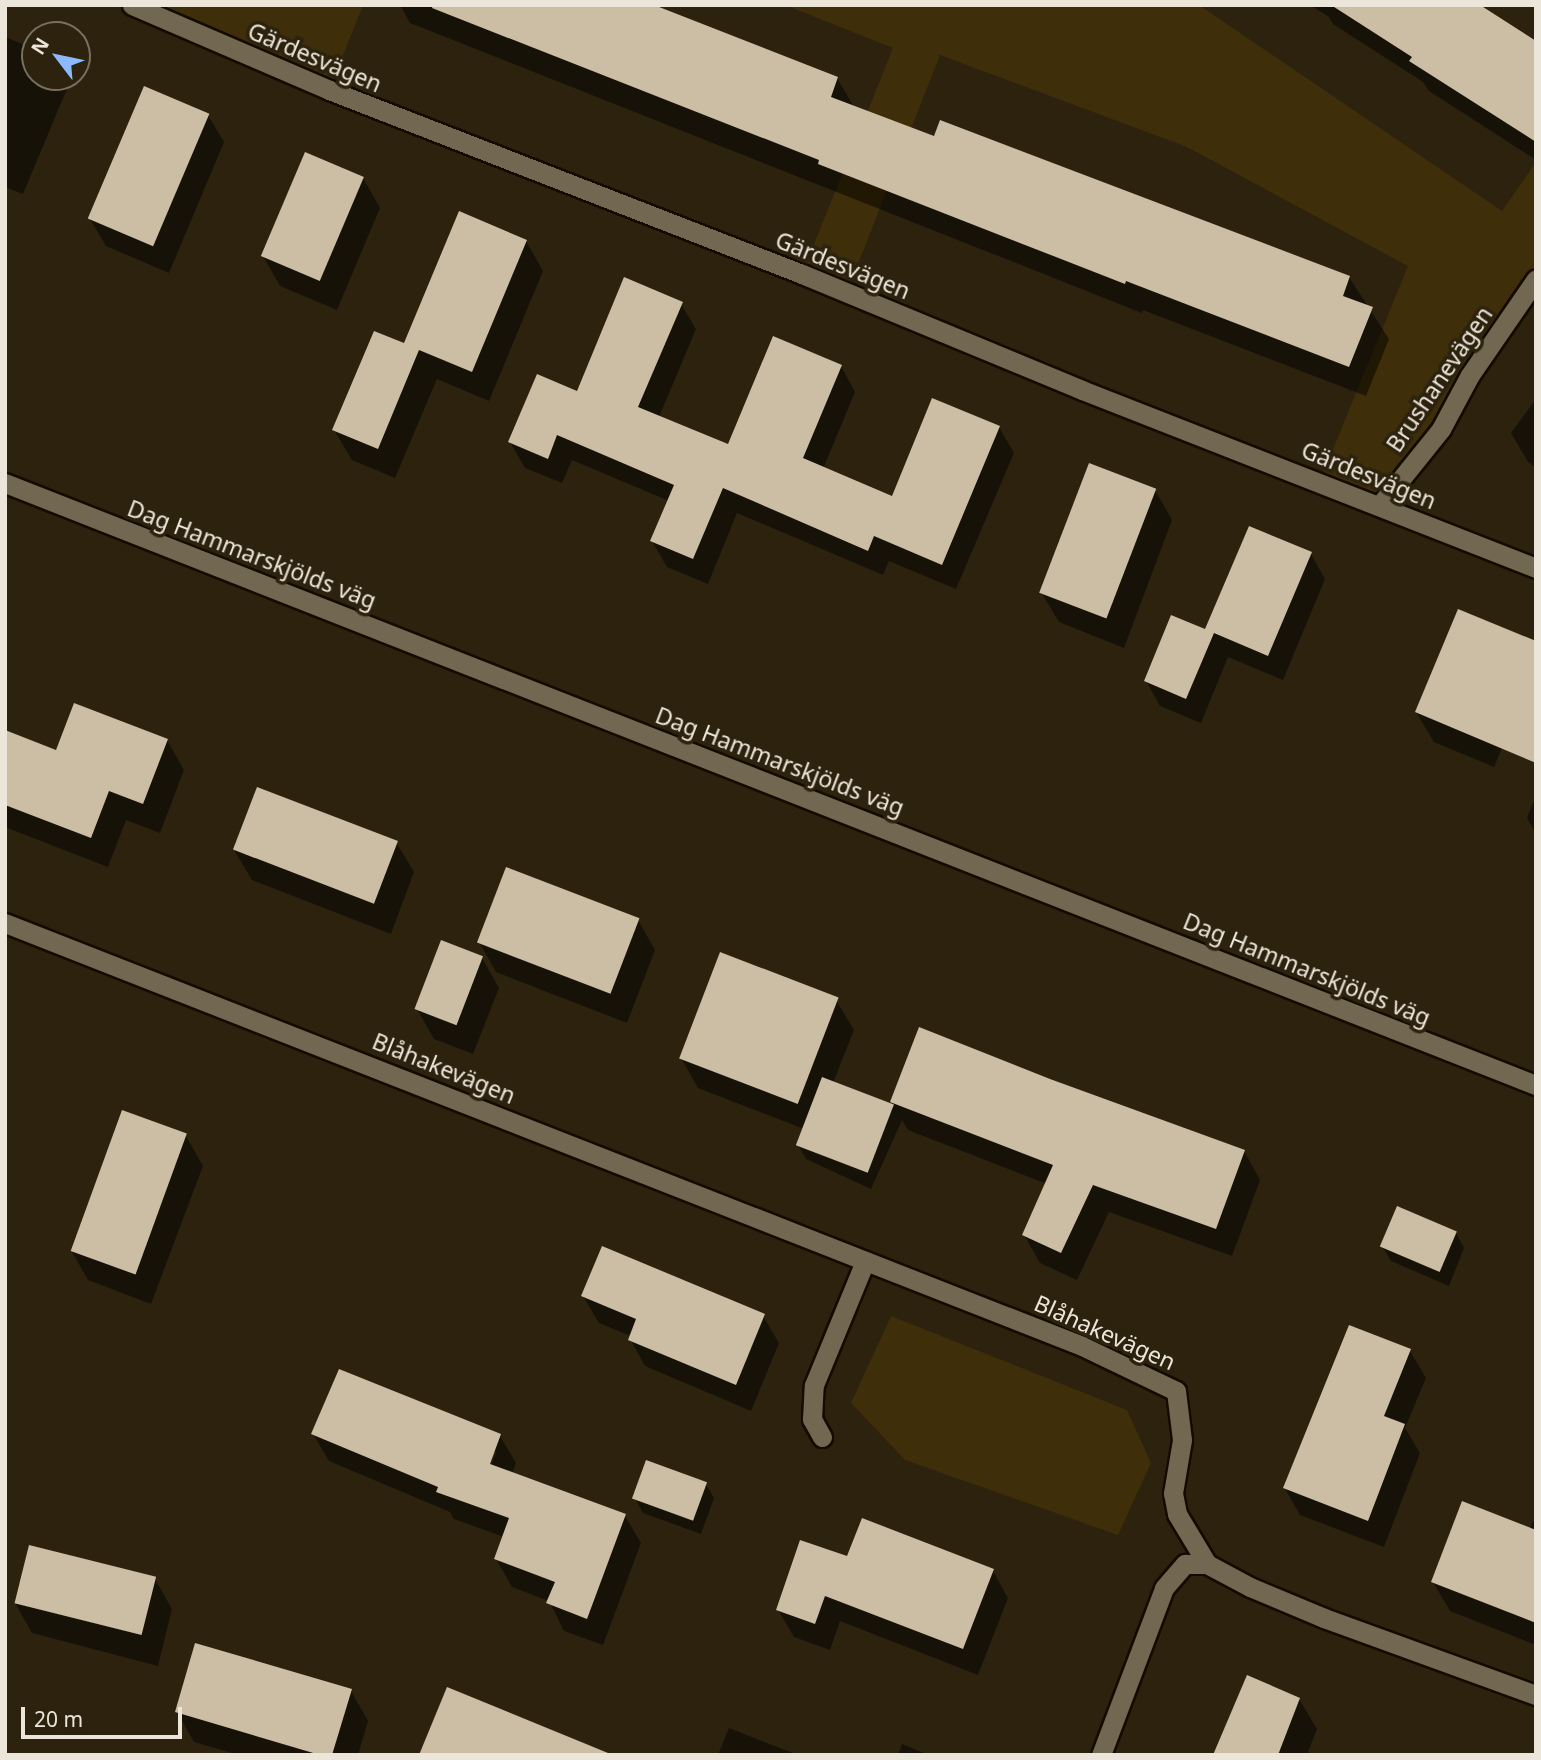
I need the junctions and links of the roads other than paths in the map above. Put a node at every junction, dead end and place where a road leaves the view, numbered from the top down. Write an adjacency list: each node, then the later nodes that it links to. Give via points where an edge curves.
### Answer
1 (132, 5): 4 (street, Gärdesvägen, via 328,90)
2 (1536, 279): 4 (street, Brushanevägen, via 1470,375 1441,429)
3 (5, 483): 7 (street, Dag Hammarskjölds väg)
4 (1380, 505): 5 (street, Gärdesvägen)
5 (1536, 568)
6 (5, 923): 8 (street, Blåhakevägen)
7 (1536, 1085)
8 (865, 1261): 9 (street, via 814,1385 813,1419); 10 (street, Blåhakevägen, via 1082,1346 1176,1391 1182,1440 1173,1493 1177,1514)
9 (822, 1437)
10 (1207, 1564): 11 (street, via 1324,1618); 12 (street, via 1185,1564 1164,1588)
11 (1536, 1695)
12 (1101, 1755)

